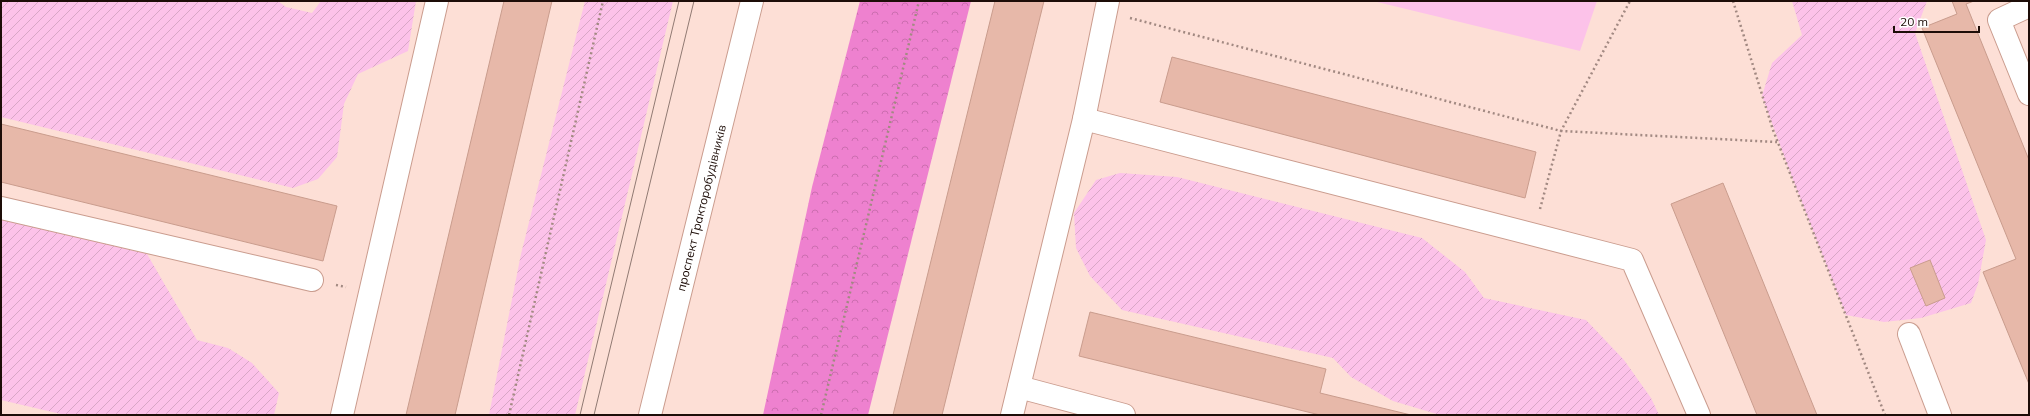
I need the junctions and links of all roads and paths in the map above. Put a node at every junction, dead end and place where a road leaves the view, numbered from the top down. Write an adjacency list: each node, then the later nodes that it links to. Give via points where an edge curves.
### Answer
1 (437, 1): 18 (street)
2 (602, 1): 22 (path)
3 (752, 1): 23 (street, проспект Тракторобудівників)
4 (919, 1): 24 (path)
5 (1108, 1): 12 (street)
6 (1630, 1): 13 (path)
7 (1733, 1): 14 (path)
8 (2029, 6): 10 (street, via 1998,20)
9 (1134, 19): 13 (path)
10 (2024, 67): 11 (street)
11 (2029, 94)
12 (1084, 119): 16 (street); 20 (street)
13 (1561, 131): 14 (path); 16 (path)
14 (1777, 142): 28 (path)
15 (1, 208): 17 (street)
16 (1533, 235): 27 (street, via 1632,260)
17 (312, 280): 18 (path)
18 (370, 292): 21 (street)
19 (1909, 334): 29 (street)
20 (1019, 387): 25 (street); 26 (street)
21 (342, 415)
22 (509, 415)
23 (650, 415)
24 (821, 415)
25 (1012, 415)
26 (1124, 415)
27 (1699, 415)
28 (1885, 415)
29 (1940, 415)

